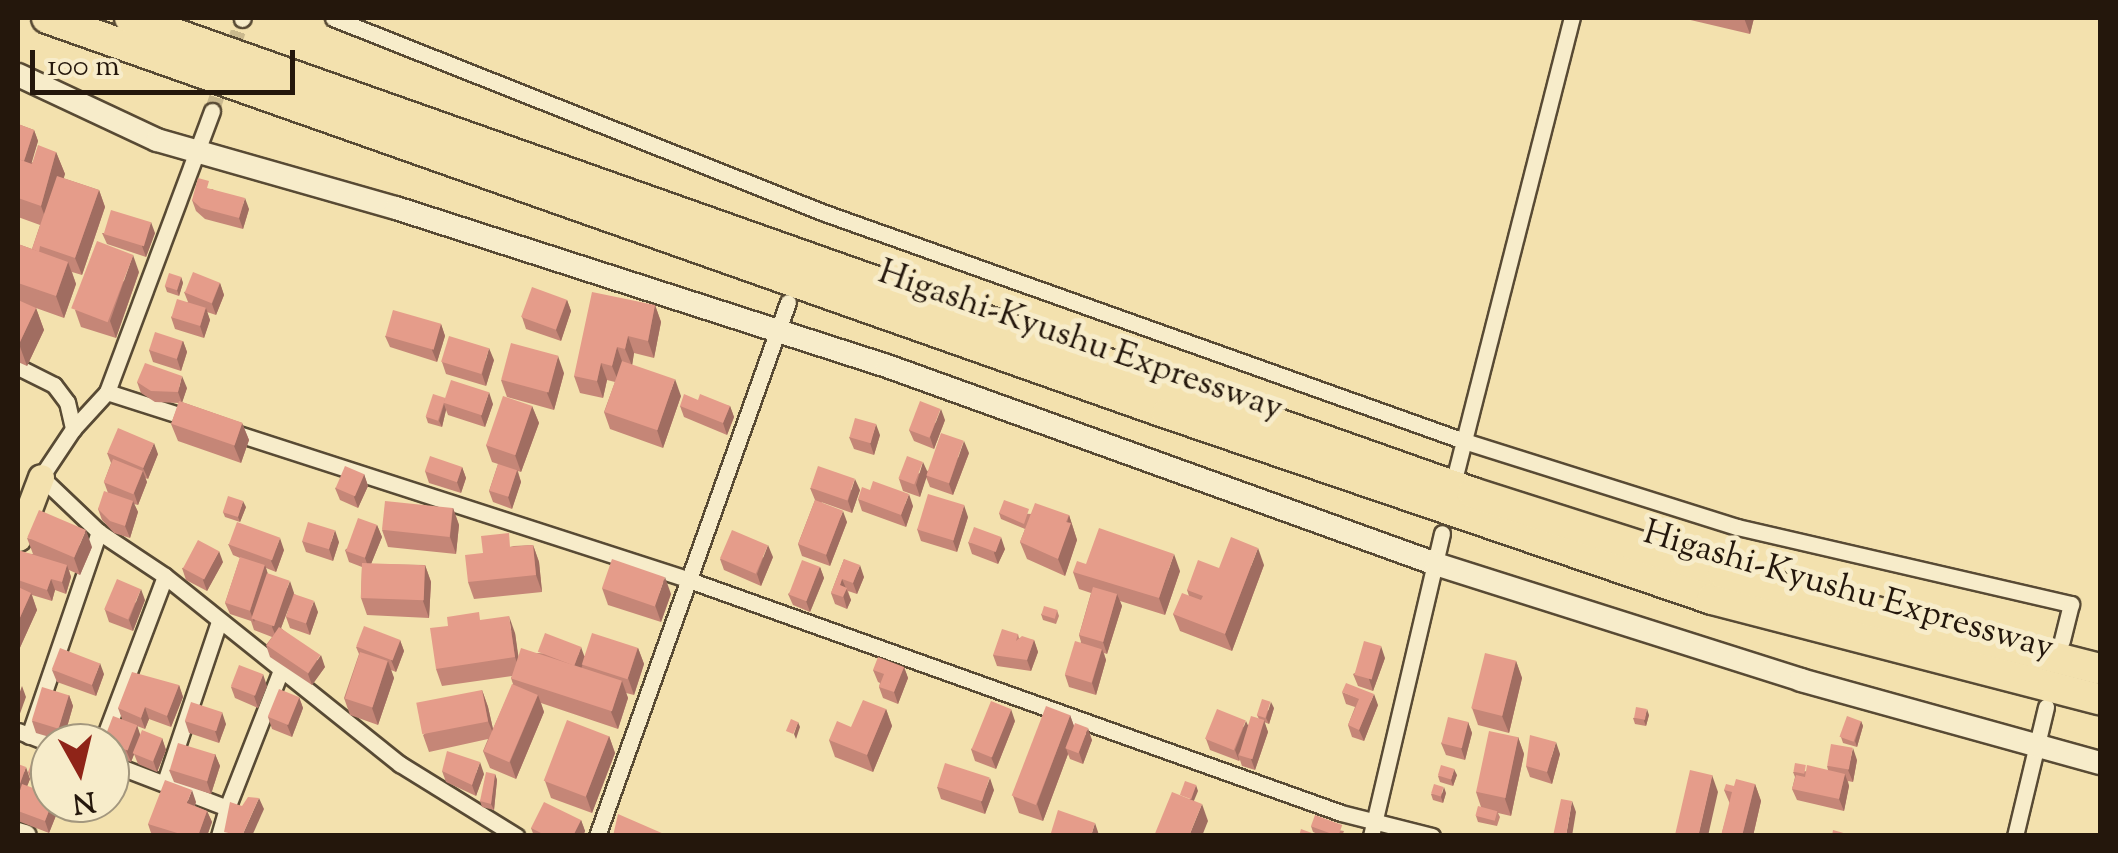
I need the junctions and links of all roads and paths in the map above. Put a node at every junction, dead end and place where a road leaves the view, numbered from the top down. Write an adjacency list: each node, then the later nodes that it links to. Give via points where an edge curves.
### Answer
1 (47, 18): 28 (highway, Higashi-Kyushu Expressway, via 1712,598)
2 (130, 18): 27 (highway, Higashi-Kyushu Expressway, via 1473,493 1723,573)
3 (333, 18): 15 (street, via 822,212)
4 (1572, 18): 15 (street)
5 (18, 75): 7 (street)
6 (212, 111): 7 (street)
7 (197, 152): 9 (street); 11 (street)
8 (788, 302): 9 (street)
9 (777, 330): 21 (street); 23 (street)
10 (18, 368): 13 (street, via 54,385 68,402)
11 (107, 392): 12 (street); 13 (street)
12 (201, 422)
13 (73, 428): 17 (street)
14 (220, 428): 23 (street)
15 (1464, 441): 16 (street); 25 (street, via 1737,527 2071,604)
16 (1456, 472)
17 (41, 478): 18 (street); 20 (main road)
18 (100, 532): 22 (street); 31 (street)
19 (1442, 533): 21 (street)
20 (18, 538)
21 (1436, 564): 32 (street, via 1801,680); 37 (street)
22 (165, 576): 24 (street); 30 (street)
23 (689, 580): 37 (street); 42 (street)
24 (219, 622): 26 (street); 35 (street)
25 (2062, 641)
26 (282, 668): 36 (street); 41 (street, via 400,764)
27 (2100, 670)
28 (2100, 700)
29 (2046, 707): 32 (street)
30 (110, 723)
31 (23, 734)
32 (2036, 746): 33 (street); 44 (street)
33 (2100, 762)
34 (130, 771): 35 (street)
35 (165, 782): 36 (street)
36 (227, 808): 40 (street)
37 (1374, 828): 43 (street)
38 (18, 834): 39 (street)
39 (25, 836)
40 (219, 836)
41 (516, 836)
42 (597, 836)
43 (1432, 836)
44 (2015, 836)

